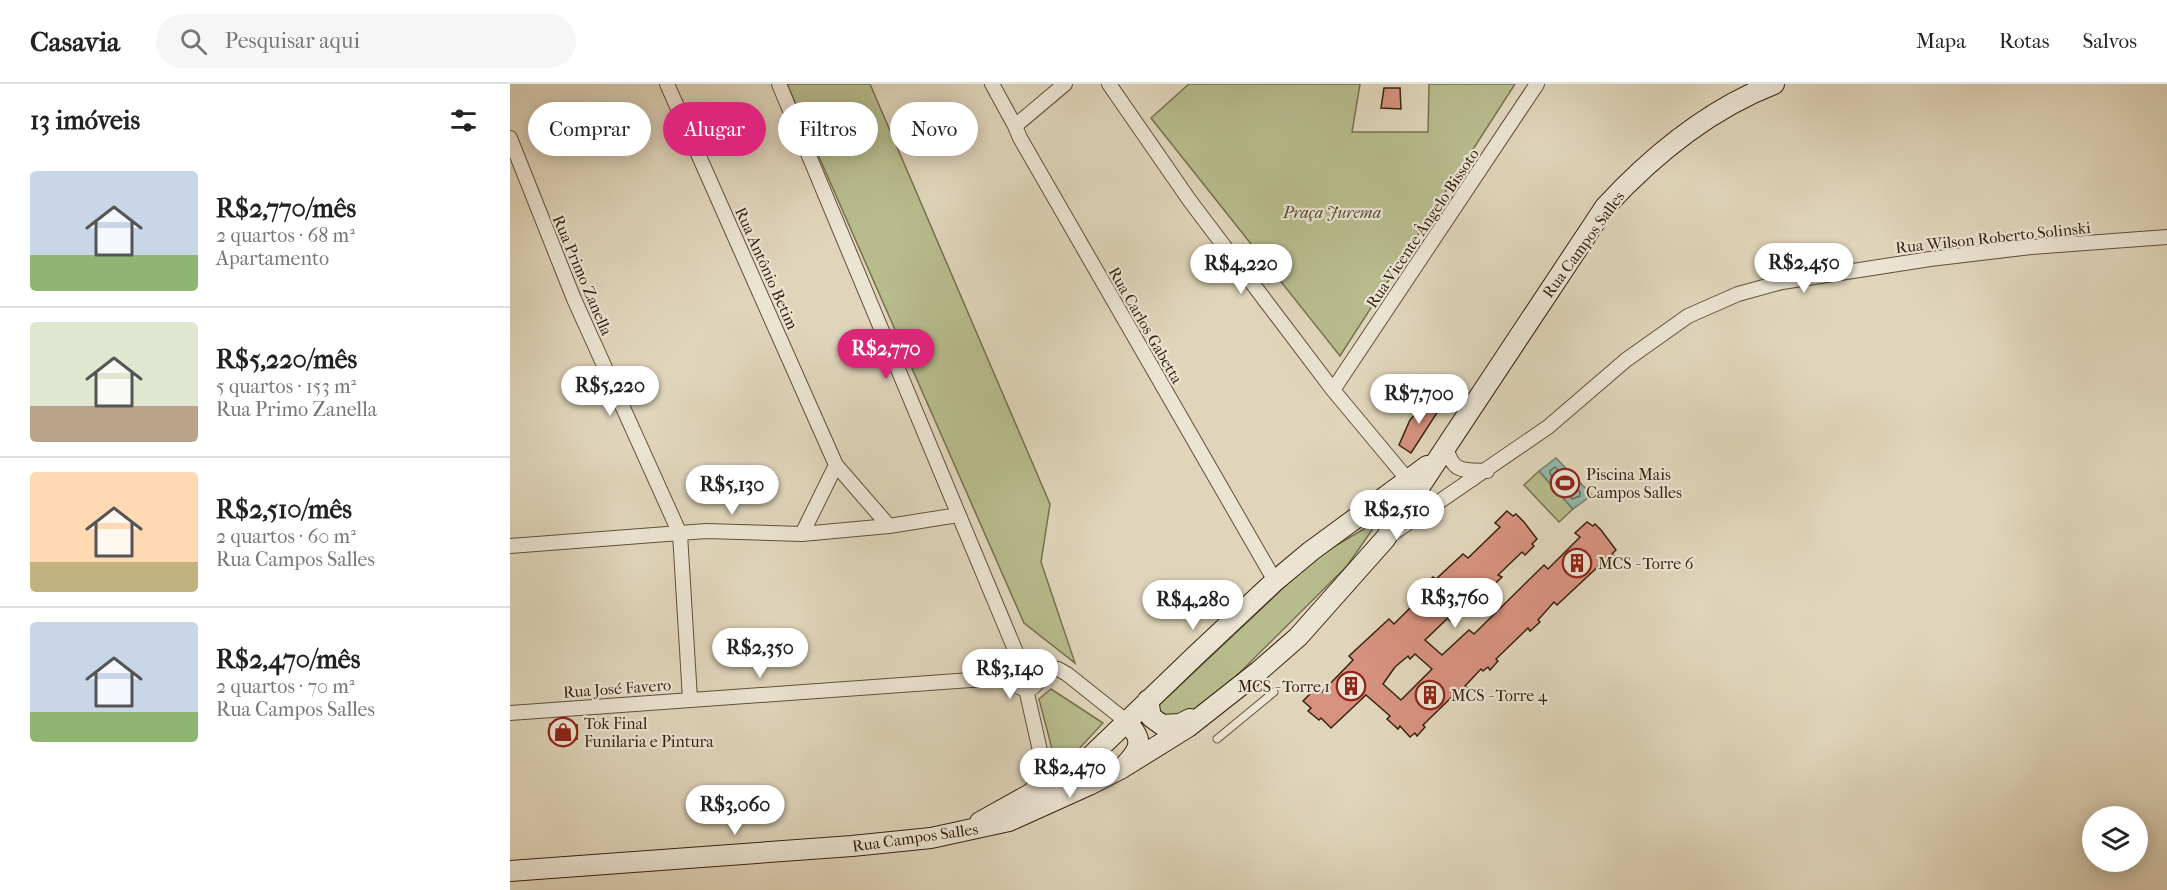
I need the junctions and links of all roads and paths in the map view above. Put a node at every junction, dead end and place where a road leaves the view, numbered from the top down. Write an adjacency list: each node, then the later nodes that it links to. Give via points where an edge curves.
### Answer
1 (667, 84): 13 (street, Rua Antônio Betim)
2 (779, 84): 16 (street)
3 (992, 84): 8 (street, Rua Carlos Gabetta)
4 (1065, 84): 8 (street)
5 (1109, 84): 11 (street, via 1190,201)
6 (1538, 84): 11 (street, Rua Vicente Ângelo Bissoto)
7 (1774, 84): 12 (main road, Rua Campos Salles, via 1745,96 1696,127 1634,176 1605,207)
8 (1016, 126): 22 (street, Rua Carlos Gabetta)
9 (510, 138): 18 (street, Rua Primo Zanella, via 574,299)
10 (2167, 237): 14 (street, Rua Wilson Roberto Solinski, via 1919,260 1782,282 1738,294 1688,316 1626,360 1548,427)
11 (1333, 390): 15 (street)
12 (1443, 451): 14 (street, via 1462,470); 15 (main road); 20 (main road, Rua Campos Salles)
13 (836, 465): 17 (street, Rua Antônio Betim); 19 (street)
14 (1487, 471): 20 (street, Rua Wilson Roberto Solinski)
15 (1408, 480): 22 (main road); 23 (main road, Rua Campos Salles, via 1398,507)
16 (958, 515): 17 (street); 24 (street)
17 (890, 526): 19 (street)
18 (680, 534): 19 (street); 21 (street); 29 (street, Rua Primo Zanella)
19 (802, 534)
20 (1385, 539): 23 (main road, Rua Campos Salles)
21 (510, 546)
22 (1275, 581): 30 (main road)
23 (1347, 582): 31 (main road, Rua Campos Salles, via 1298,637)
24 (1021, 664): 25 (street, via 1029,663); 26 (street)
25 (1036, 668): 27 (street, via 1037,681); 33 (street, via 1058,669 1067,674)
26 (1013, 677): 27 (street, via 1015,683); 29 (street, Rua José Favero)
27 (1026, 689): 35 (street)
28 (1274, 692): 34 (lane)
29 (690, 699): 32 (street, Rua José Favero)
30 (1148, 700): 31 (main road, via 1151,717 1162,725 1180,724); 33 (main road)
31 (1210, 710): 36 (main road, Rua Campos Salles)
32 (510, 713)
33 (1126, 721): 36 (main road, via 1137,733 1139,742); 37 (main road, via 1089,758)
34 (1217, 739)
35 (1041, 755): 37 (street); 39 (street)
36 (1122, 768): 38 (main road, Rua Campos Salles)
37 (1063, 776): 38 (main road); 39 (main road)
38 (1089, 785): 40 (main road, Rua Campos Salles, via 1009,821)
39 (1032, 792): 40 (main road)
40 (964, 831): 41 (main road, Rua Campos Salles, via 852,846)
41 (510, 871)

